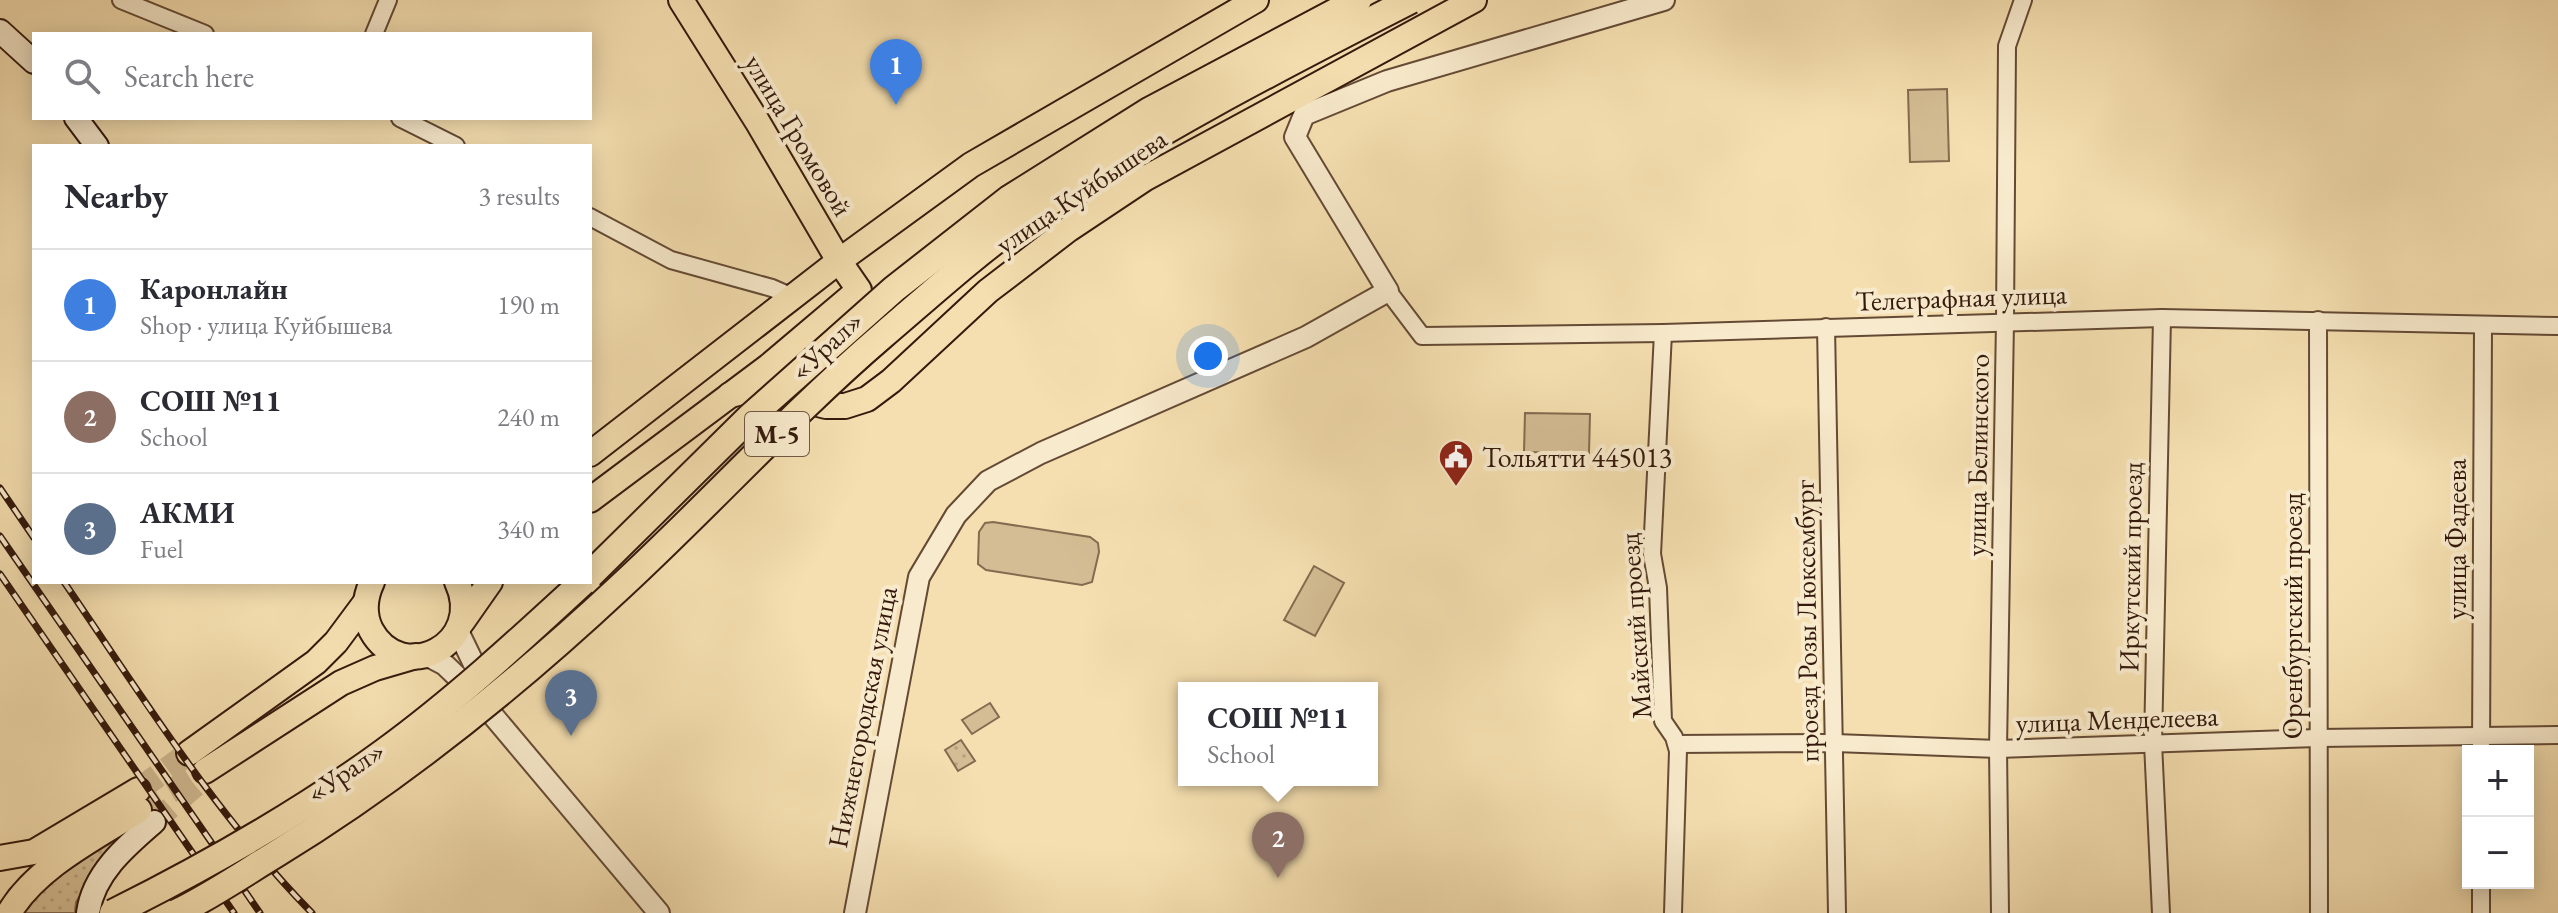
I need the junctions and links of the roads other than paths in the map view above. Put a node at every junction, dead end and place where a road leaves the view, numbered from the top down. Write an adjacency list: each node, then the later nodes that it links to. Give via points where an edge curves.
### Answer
1 (121, 0): 11 (street)
2 (388, 0): 12 (street)
3 (681, 0): 19 (main road, улица Громовой)
4 (1256, 0): 19 (main road, via 971,165)
5 (1358, 0): 32 (highway, «Урал» / М-5, bridge, via 1149,111 1009,199 894,289 772,397)
6 (1411, 0): 53 (highway, «Урал» / М-5, bridge, via 1165,132 1023,220 878,339 619,588 480,711 323,825)
7 (1474, 0): 29 (main road, улица Куйбышева, via 1131,187 988,291 867,399 826,406 767,391)
8 (1664, 0): 20 (street, via 1387,81 1304,115 1295,137)
9 (2023, 0): 24 (street, улица Белинского, via 2007,46)
10 (0, 31): 13 (main road)
11 (200, 32)
12 (375, 32)
13 (32, 60)
14 (78, 120): 16 (main road)
15 (404, 120): 17 (street)
16 (96, 144)
17 (452, 144)
18 (592, 218): 21 (street, via 671,260)
19 (839, 261): 21 (main road); 29 (main road, улица Громовой, via 859,290)
20 (1388, 291): 28 (street, Телеграфная улица, via 1422,336); 55 (street, Нижнегородская улица, via 1306,337 1041,453 988,481 956,515 919,577)
21 (795, 298): 30 (main road)
22 (2162, 318): 23 (street, Телеграфная улица); 24 (street, Телеграфная улица); 42 (street, Иркутский проезд)
23 (2318, 320): 25 (street, Телеграфная улица); 40 (street, Оренбургский проезд)
24 (2005, 321): 27 (street, Телеграфная улица); 45 (street, улица Белинского)
25 (2483, 326): 26 (street, Телеграфная улица); 43 (street, улица Фадеева)
26 (2558, 326)
27 (1826, 327): 28 (street, Телеграфная улица); 41 (street, проезд Розы Люксембург)
28 (1663, 333): 44 (street, Майский проезд, via 1652,554 1663,721)
29 (730, 395): 31 (main road)
30 (592, 452)
31 (592, 498)
32 (592, 573)
33 (458, 584): 37 (main road, via 464,601)
34 (489, 584): 37 (main road)
35 (581, 584): 52 (highway, «Урал», bridge, via 385,752 280,822)
36 (368, 590): 38 (main road, via 368,623 379,641 395,653); 38 (main road, via 336,642 199,768 341,683)
37 (460, 626): 38 (main road, via 445,647); 46 (street, via 478,675)
38 (421, 656): 46 (street, via 445,665)
39 (2558, 735): 43 (street, улица Менделеева)
40 (2318, 738): 42 (street, улица Менделеева); 43 (street, улица Менделеева); 60 (street, Оренбургский проезд)
41 (1835, 743): 44 (street, улица Менделеева); 45 (street, улица Менделеева); 57 (street, проезд Розы Люксембург)
42 (2153, 743): 45 (street, улица Менделеева); 59 (street, Иркутский проезд)
43 (2481, 743)
44 (1677, 744): 56 (street, Майский проезд)
45 (1998, 749): 58 (street, улица Белинского)
46 (521, 750): 54 (street)
47 (144, 807): 48 (main road, via 34,852); 50 (main road, via 35,881); 51 (main road, via 89,901)
48 (0, 858)
49 (2481, 889): 61 (street)
50 (9, 913)
51 (88, 913)
52 (113, 913)
53 (176, 913)
54 (659, 913)
55 (855, 913)
56 (1673, 913)
57 (1837, 913)
58 (2000, 913)
59 (2161, 913)
60 (2319, 913)
61 (2481, 913)

